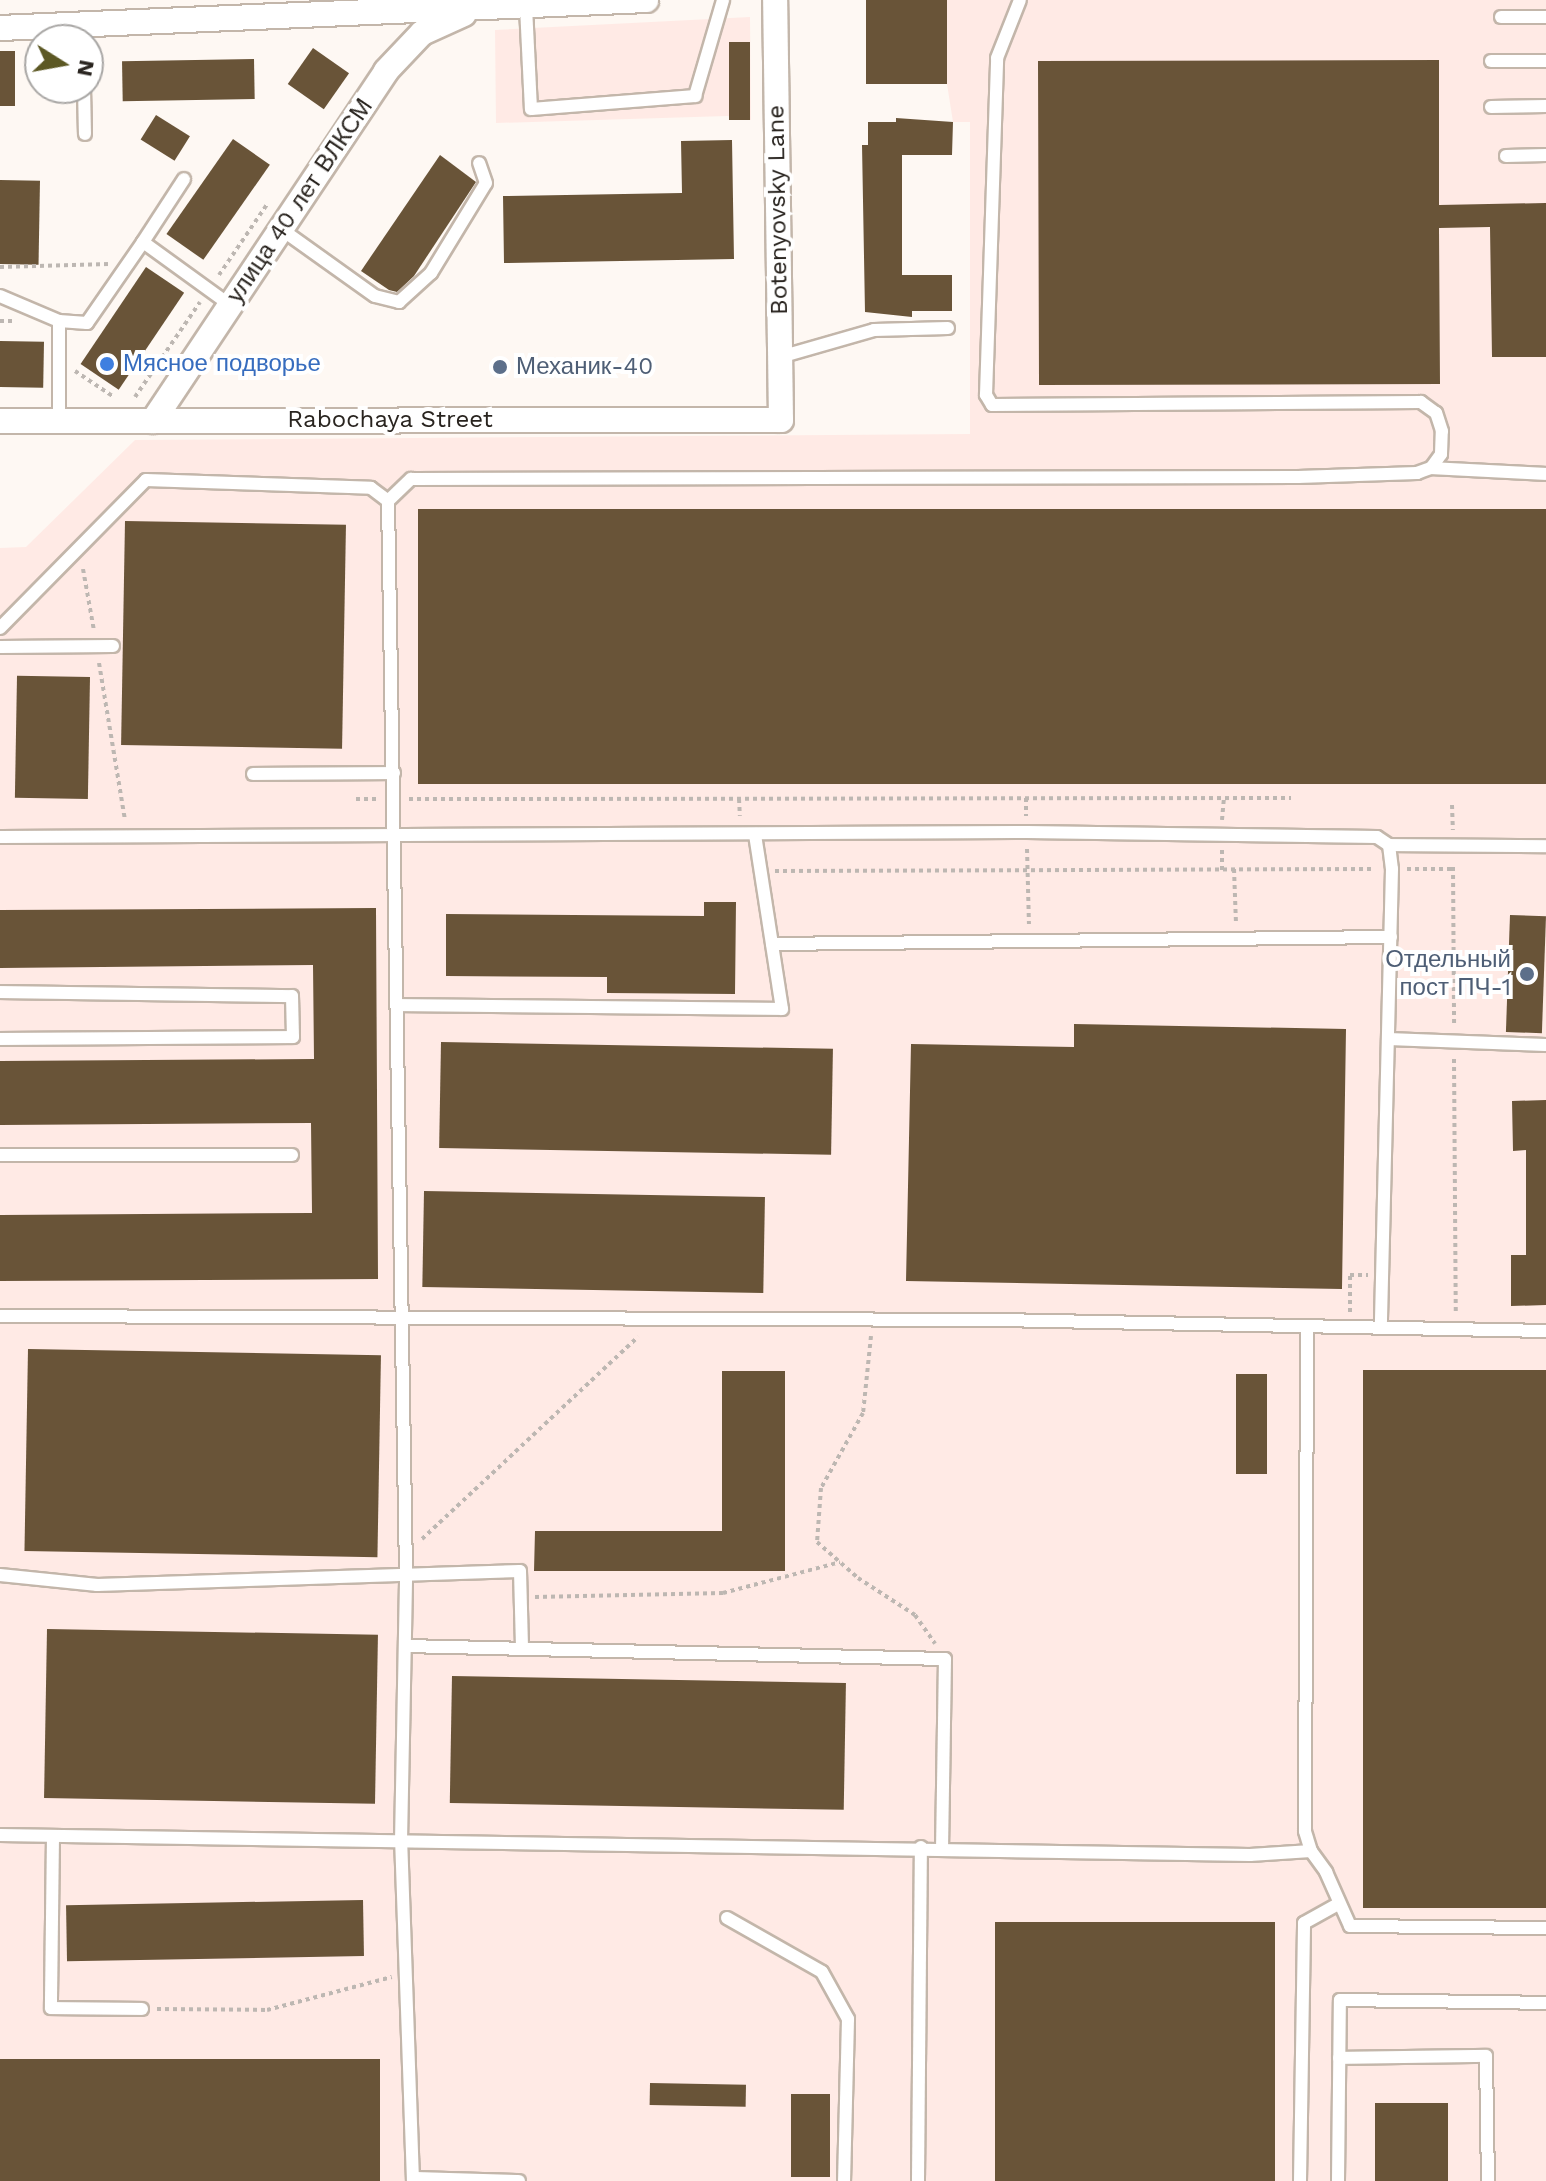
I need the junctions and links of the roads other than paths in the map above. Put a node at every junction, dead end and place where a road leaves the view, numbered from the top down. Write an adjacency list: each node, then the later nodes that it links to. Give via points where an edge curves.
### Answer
1 (646, 0): 5 (street)
2 (723, 0): 5 (lane, via 695,96 531,109)
3 (775, 0): 28 (street, Botenyovsky Lane)
4 (1020, 0): 33 (lane, via 997,58 986,395 992,405 1421,402 1436,413 1442,431 1441,454)
5 (526, 7): 6 (street)
6 (473, 9): 11 (street); 22 (street, улица 40 лет ВЛКСМ, via 422,33 386,71)
7 (1501, 17): 8 (lane)
8 (1546, 17)
9 (0, 28): 10 (street)
10 (24, 29)
11 (104, 31)
12 (1491, 61): 13 (lane)
13 (1546, 61)
14 (84, 104): 17 (lane)
15 (1546, 106): 16 (lane)
16 (1491, 107)
17 (85, 134)
18 (1546, 155): 19 (lane)
19 (1506, 156)
20 (479, 163): 22 (lane, via 486,183 431,273 399,302 375,296)
21 (184, 179): 23 (lane)
22 (281, 229): 25 (street, улица 40 лет ВЛКСМ)
23 (143, 242): 25 (lane); 26 (lane, via 87,323)
24 (0, 296): 26 (lane)
25 (230, 305): 32 (street, улица 40 лет ВЛКСМ)
26 (59, 321): 31 (lane)
27 (948, 328): 28 (lane, via 874,330)
28 (780, 357): 29 (street, Botenyovsky Lane)
29 (781, 420): 32 (street, Rabochaya Street)
30 (0, 421): 31 (street, Rabochaya Street)
31 (59, 421): 32 (street, Rabochaya Street)
32 (153, 421)
33 (1431, 468): 34 (lane); 35 (lane, via 1313,476 1023,481 411,479)
34 (1546, 474)
35 (388, 501): 36 (lane, via 371,488 146,480); 39 (lane)
36 (0, 628)
37 (113, 646): 38 (lane)
38 (0, 647)
39 (394, 773): 40 (lane); 42 (lane)
40 (253, 774)
41 (748, 834): 42 (lane); 44 (lane, via 1326,833 1377,837); 47 (lane)
42 (395, 835): 43 (lane); 49 (lane)
43 (0, 837)
44 (1389, 845): 45 (lane); 46 (lane)
45 (1546, 846)
46 (1391, 937): 47 (lane); 51 (lane)
47 (772, 944): 49 (lane, via 782,1009)
48 (0, 992): 50 (lane, via 292,996 293,1037)
49 (399, 1005): 56 (lane)
50 (0, 1039)
51 (1388, 1039): 52 (lane); 57 (lane)
52 (1546, 1045)
53 (0, 1155): 54 (lane)
54 (292, 1155)
55 (0, 1316): 56 (lane)
56 (401, 1319): 58 (lane); 60 (lane)
57 (1381, 1325): 58 (lane); 59 (lane)
58 (1307, 1326): 69 (lane, via 1305,1831)
59 (1546, 1331)
60 (406, 1574): 61 (lane, via 97,1585); 62 (lane); 63 (lane, via 520,1571)
61 (0, 1575)
62 (405, 1646): 63 (lane); 66 (lane)
63 (522, 1648): 68 (lane, via 945,1659)
64 (0, 1835): 65 (lane)
65 (53, 1836): 66 (lane); 74 (lane, via 51,2008)
66 (401, 1842): 67 (lane); 76 (lane)
67 (921, 1847): 68 (lane); 79 (lane)
68 (942, 1848): 69 (lane, via 1250,1855)
69 (1311, 1851): 70 (lane)
70 (1338, 1904): 72 (lane, via 1350,1926); 80 (lane, via 1304,1923)
71 (727, 1918): 78 (lane, via 822,1972 848,2019)
72 (1546, 1928)
73 (1546, 2003): 75 (lane, via 1340,2000)
74 (142, 2009)
75 (1339, 2058): 81 (lane); 82 (lane, via 1486,2056)
76 (413, 2180): 77 (lane)
77 (519, 2181)
78 (844, 2181)
79 (918, 2181)
80 (1300, 2181)
81 (1338, 2181)
82 (1488, 2181)

